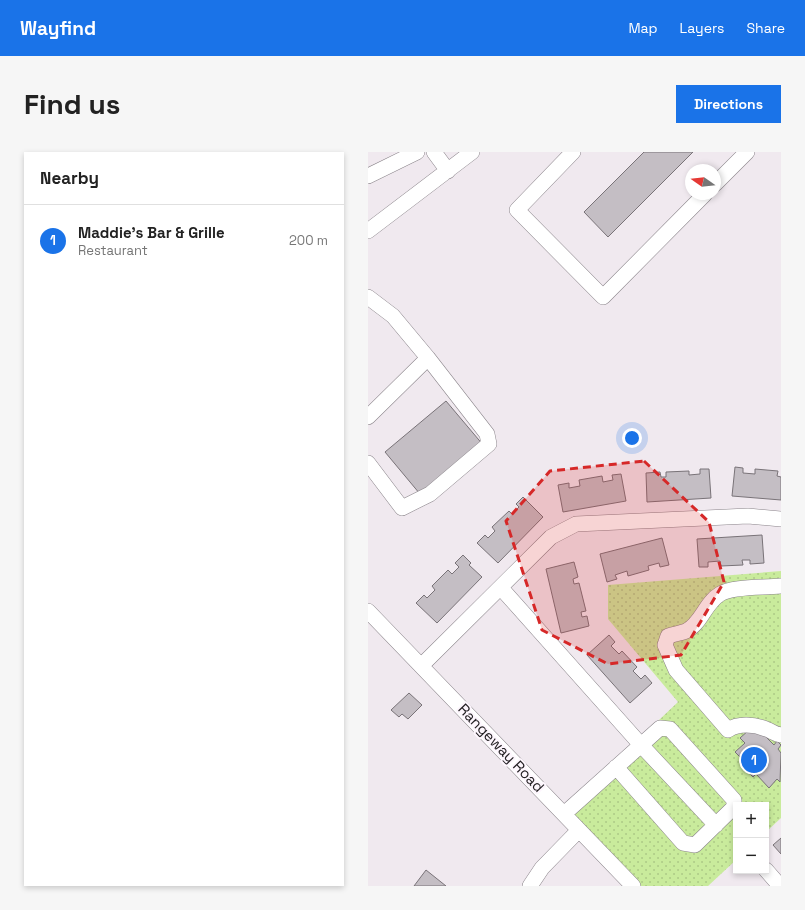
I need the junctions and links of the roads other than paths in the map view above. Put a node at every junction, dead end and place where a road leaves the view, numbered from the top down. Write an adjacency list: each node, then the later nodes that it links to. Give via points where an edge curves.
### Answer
1 (417, 152): 7 (street)
2 (434, 152): 6 (street)
3 (472, 152): 6 (street)
4 (573, 152): 9 (street, via 517,210 603,296)
5 (747, 152): 8 (street)
6 (448, 171): 10 (street)
7 (368, 176)
8 (721, 178)
9 (699, 200)
10 (368, 231)
11 (368, 297): 12 (street, via 393,316)
12 (428, 358): 13 (street); 14 (street, via 488,434 490,444 430,494 402,508)
13 (368, 417)
14 (368, 462)
15 (781, 519): 17 (street, via 748,516 576,524 551,536)
16 (781, 586): 20 (street, via 738,589 721,593 710,602 687,630 668,636 665,645 680,676 728,730 749,725)
17 (501, 588): 19 (street); 21 (street)
18 (368, 611): 19 (street, Rangeway Road)
19 (422, 665): 23 (street, Rangeway Road)
20 (781, 735)
21 (641, 745): 22 (street); 24 (street); 24 (street, via 660,728 670,729 734,800 734,807)
22 (616, 767): 23 (street); 24 (street, via 683,843 695,845)
23 (564, 814): 25 (street, Rangeway Road)
24 (716, 825)
25 (579, 830): 27 (street, via 542,868); 28 (street, Rangeway Road)
26 (769, 873): 29 (street)
27 (530, 886)
28 (632, 886)
29 (780, 886)

